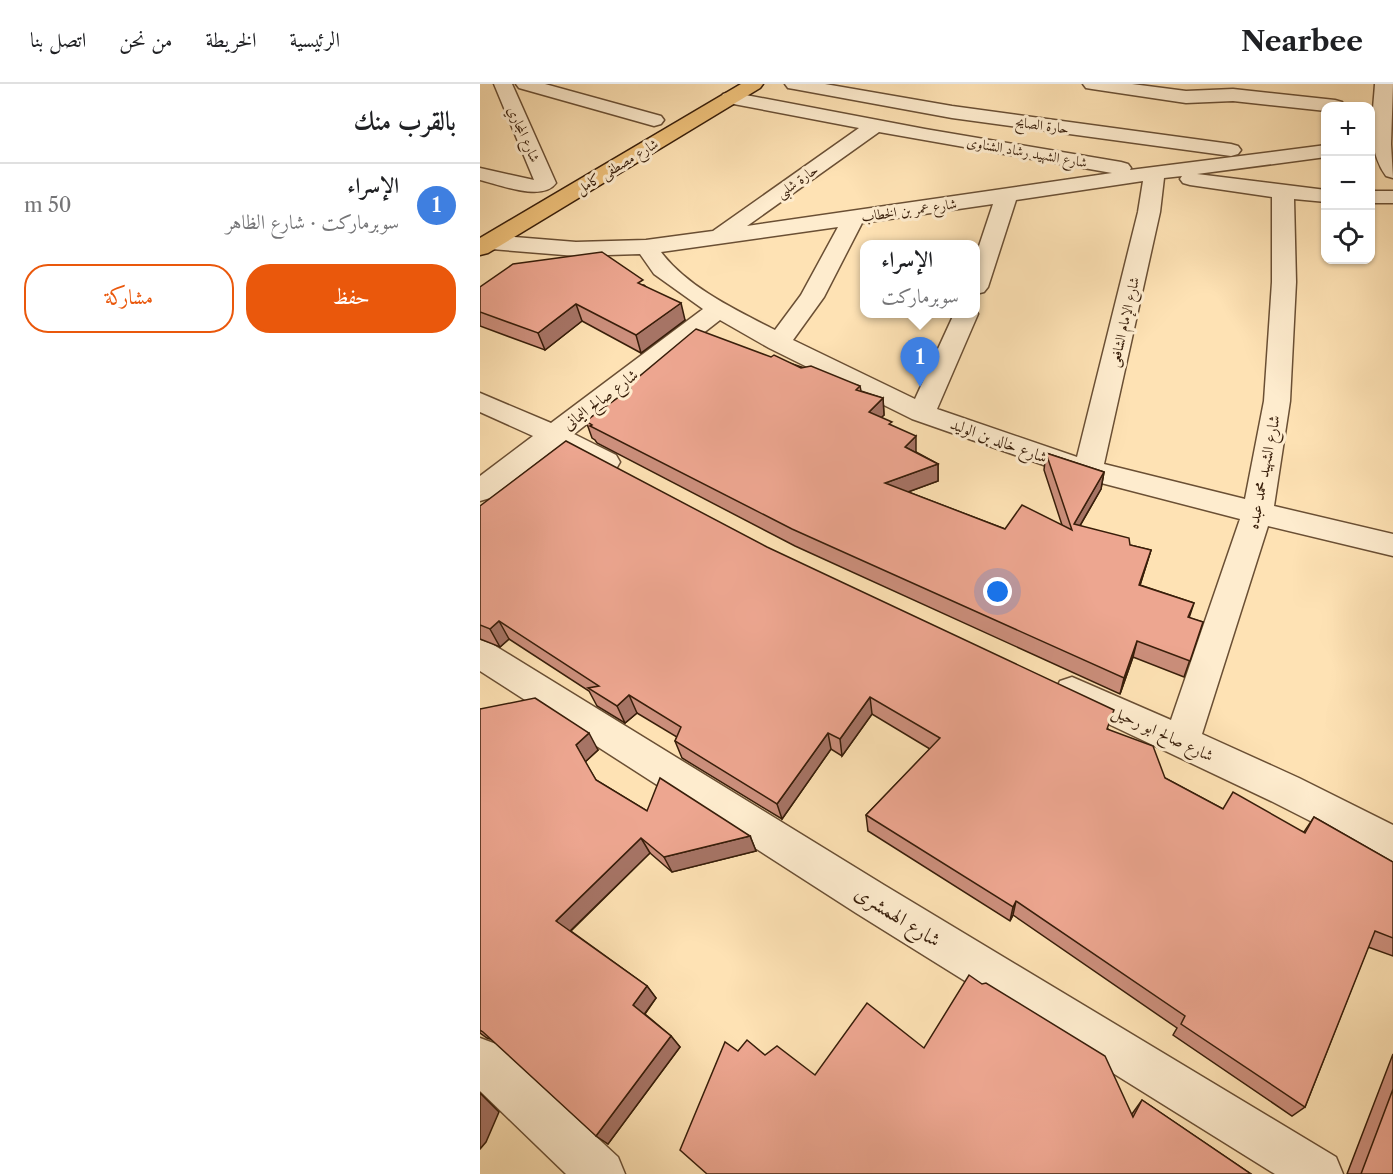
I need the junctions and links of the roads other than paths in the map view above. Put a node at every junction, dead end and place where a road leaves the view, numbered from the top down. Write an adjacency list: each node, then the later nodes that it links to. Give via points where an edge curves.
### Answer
1 (525, 84): 12 (street)
2 (754, 84): 8 (main road, شارع مصطفى كامل)
3 (794, 84): 16 (street, حارة الصايح, via 952,112)
4 (1092, 84): 7 (street, via 1186,97)
5 (1384, 84): 11 (street)
6 (500, 90): 23 (street, شارع المجاري)
7 (1209, 95): 9 (street); 16 (street)
8 (730, 98): 13 (street, شارع الشهيد رشاد الشناوى); 32 (main road, شارع مصطفى كامل)
9 (1321, 104)
10 (674, 108): 12 (main road, شارع مصطفى كامل)
11 (1377, 111): 15 (street)
12 (654, 120): 14 (main road, شارع مصطفى كامل)
13 (875, 126): 21 (street, شارع الشهيد رشاد الشناوى); 31 (street, حارة شلبى)
14 (634, 131)
15 (1382, 144): 20 (street)
16 (1193, 146): 18 (street, حارة الصايح)
17 (1321, 152): 18 (street, شارع عمر بن الخطاب)
18 (1292, 155): 21 (street, شارع عمر بن الخطاب)
19 (565, 172): 23 (main road, شارع مصطفى كامل)
20 (1393, 172)
21 (1154, 173): 24 (street, شارع الشهيد رشاد الشناوى); 25 (street, شارع عمر بن الخطاب); 41 (street, شارع الإمام الشافعى, via 1147,222)
22 (480, 174): 23 (street)
23 (542, 185): 29 (main road, شارع مصطفى كامل)
24 (1283, 192): 26 (street, شارع الشهيد رشاد الشناوى); 44 (street, شارع الشهيد محمد عبده, via 1284,282 1276,401)
25 (1007, 195): 30 (street, شارع عمر بن الخطاب); 34 (street)
26 (1321, 196)
27 (1375, 197): 28 (street)
28 (1393, 197)
29 (519, 199)
30 (854, 218): 31 (street, شارع عمر بن الخطاب); 37 (street, via 812,297)
31 (718, 237): 33 (street, شارع عمر بن الخطاب)
32 (485, 245): 33 (street, شارع عمر بن الخطاب)
33 (646, 247): 35 (street, شارع خالد بن الوليد, via 662,269)
34 (980, 273)
35 (720, 308): 37 (street, شارع خالد بن الوليد); 40 (street, شارع صالح اليمانى)
36 (964, 318): 39 (street)
37 (778, 343): 39 (street, شارع خالد بن الوليد)
38 (480, 402): 40 (street)
39 (922, 413): 41 (street, شارع خالد بن الوليد)
40 (554, 435): 42 (street); 43 (street, شارع صالح اليمانى)
41 (1088, 470): 44 (street, شارع خالد بن الوليد)
42 (637, 479)
43 (480, 491)
44 (1258, 511): 45 (street, شارع خالد بن الوليد); 48 (street, شارع الشهيد محمد عبده)
45 (1393, 544)
46 (480, 654): 52 (street, شارع الهمشرى)
47 (1042, 677): 48 (street, شارع صالح ابو رحيل)
48 (1182, 742): 49 (street, شارع صالح ابو رحيل)
49 (1393, 845)
50 (480, 1060): 51 (street)
51 (601, 1174)
52 (1319, 1174)

